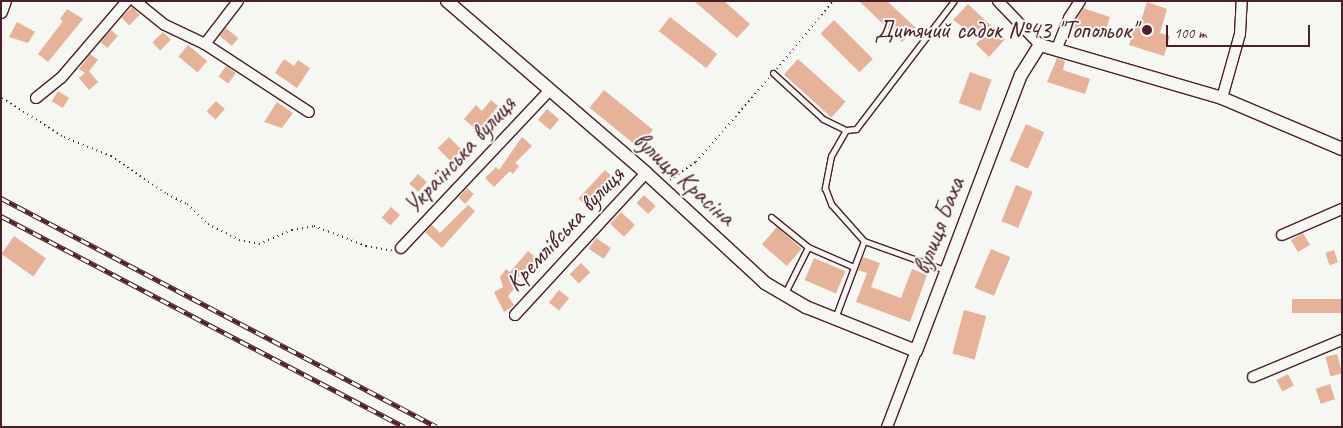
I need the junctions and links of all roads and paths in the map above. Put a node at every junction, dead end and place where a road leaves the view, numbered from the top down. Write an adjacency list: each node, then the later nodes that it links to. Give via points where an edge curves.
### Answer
1 (5, 1): 11 (street)
2 (127, 1): 18 (street, via 61,78)
3 (134, 1): 12 (street, via 165,25)
4 (238, 1): 12 (street)
5 (447, 1): 16 (street, вулиця Красіна)
6 (833, 1): 15 (path, Кремлівська вулиця)
7 (954, 1): 21 (lane, via 856,129)
8 (998, 1): 13 (street)
9 (1080, 1): 14 (street)
10 (1242, 1): 19 (street, via 1240,34)
11 (1, 12)
12 (205, 44): 20 (street)
13 (1040, 45): 14 (street); 32 (street, вулиця Баха, via 1021,75)
14 (1057, 48): 19 (street)
15 (773, 73): 21 (lane, via 823,119); 24 (path, Кремлівська вулиця, via 696,162)
16 (549, 92): 23 (street, вулиця Красіна); 30 (street, Українська вулиця)
17 (2, 98): 30 (path, via 64,137 111,156 187,204 208,224 238,240 259,244 292,230 314,226 389,252)
18 (36, 98)
19 (1222, 98): 22 (street)
20 (309, 112)
21 (846, 130): 28 (lane, via 831,156 825,188 831,204)
22 (1342, 149)
23 (646, 172): 24 (street, вулиця Красіна); 34 (street, Кремлівська вулиця)
24 (660, 186): 33 (street, вулиця Красіна, via 764,283)
25 (1342, 209): 27 (street)
26 (771, 217): 29 (lane)
27 (1282, 235)
28 (864, 241): 31 (lane); 32 (lane)
29 (808, 247): 31 (lane); 33 (lane)
30 (401, 248)
31 (854, 267): 35 (lane)
32 (945, 270): 37 (street, вулиця Баха)
33 (783, 296): 35 (street, вулиця Красіна)
34 (515, 315)
35 (835, 319): 37 (street, вулиця Красіна)
36 (1342, 340): 38 (street)
37 (916, 352): 39 (street, вулиця Баха)
38 (1253, 377)
39 (887, 427)

